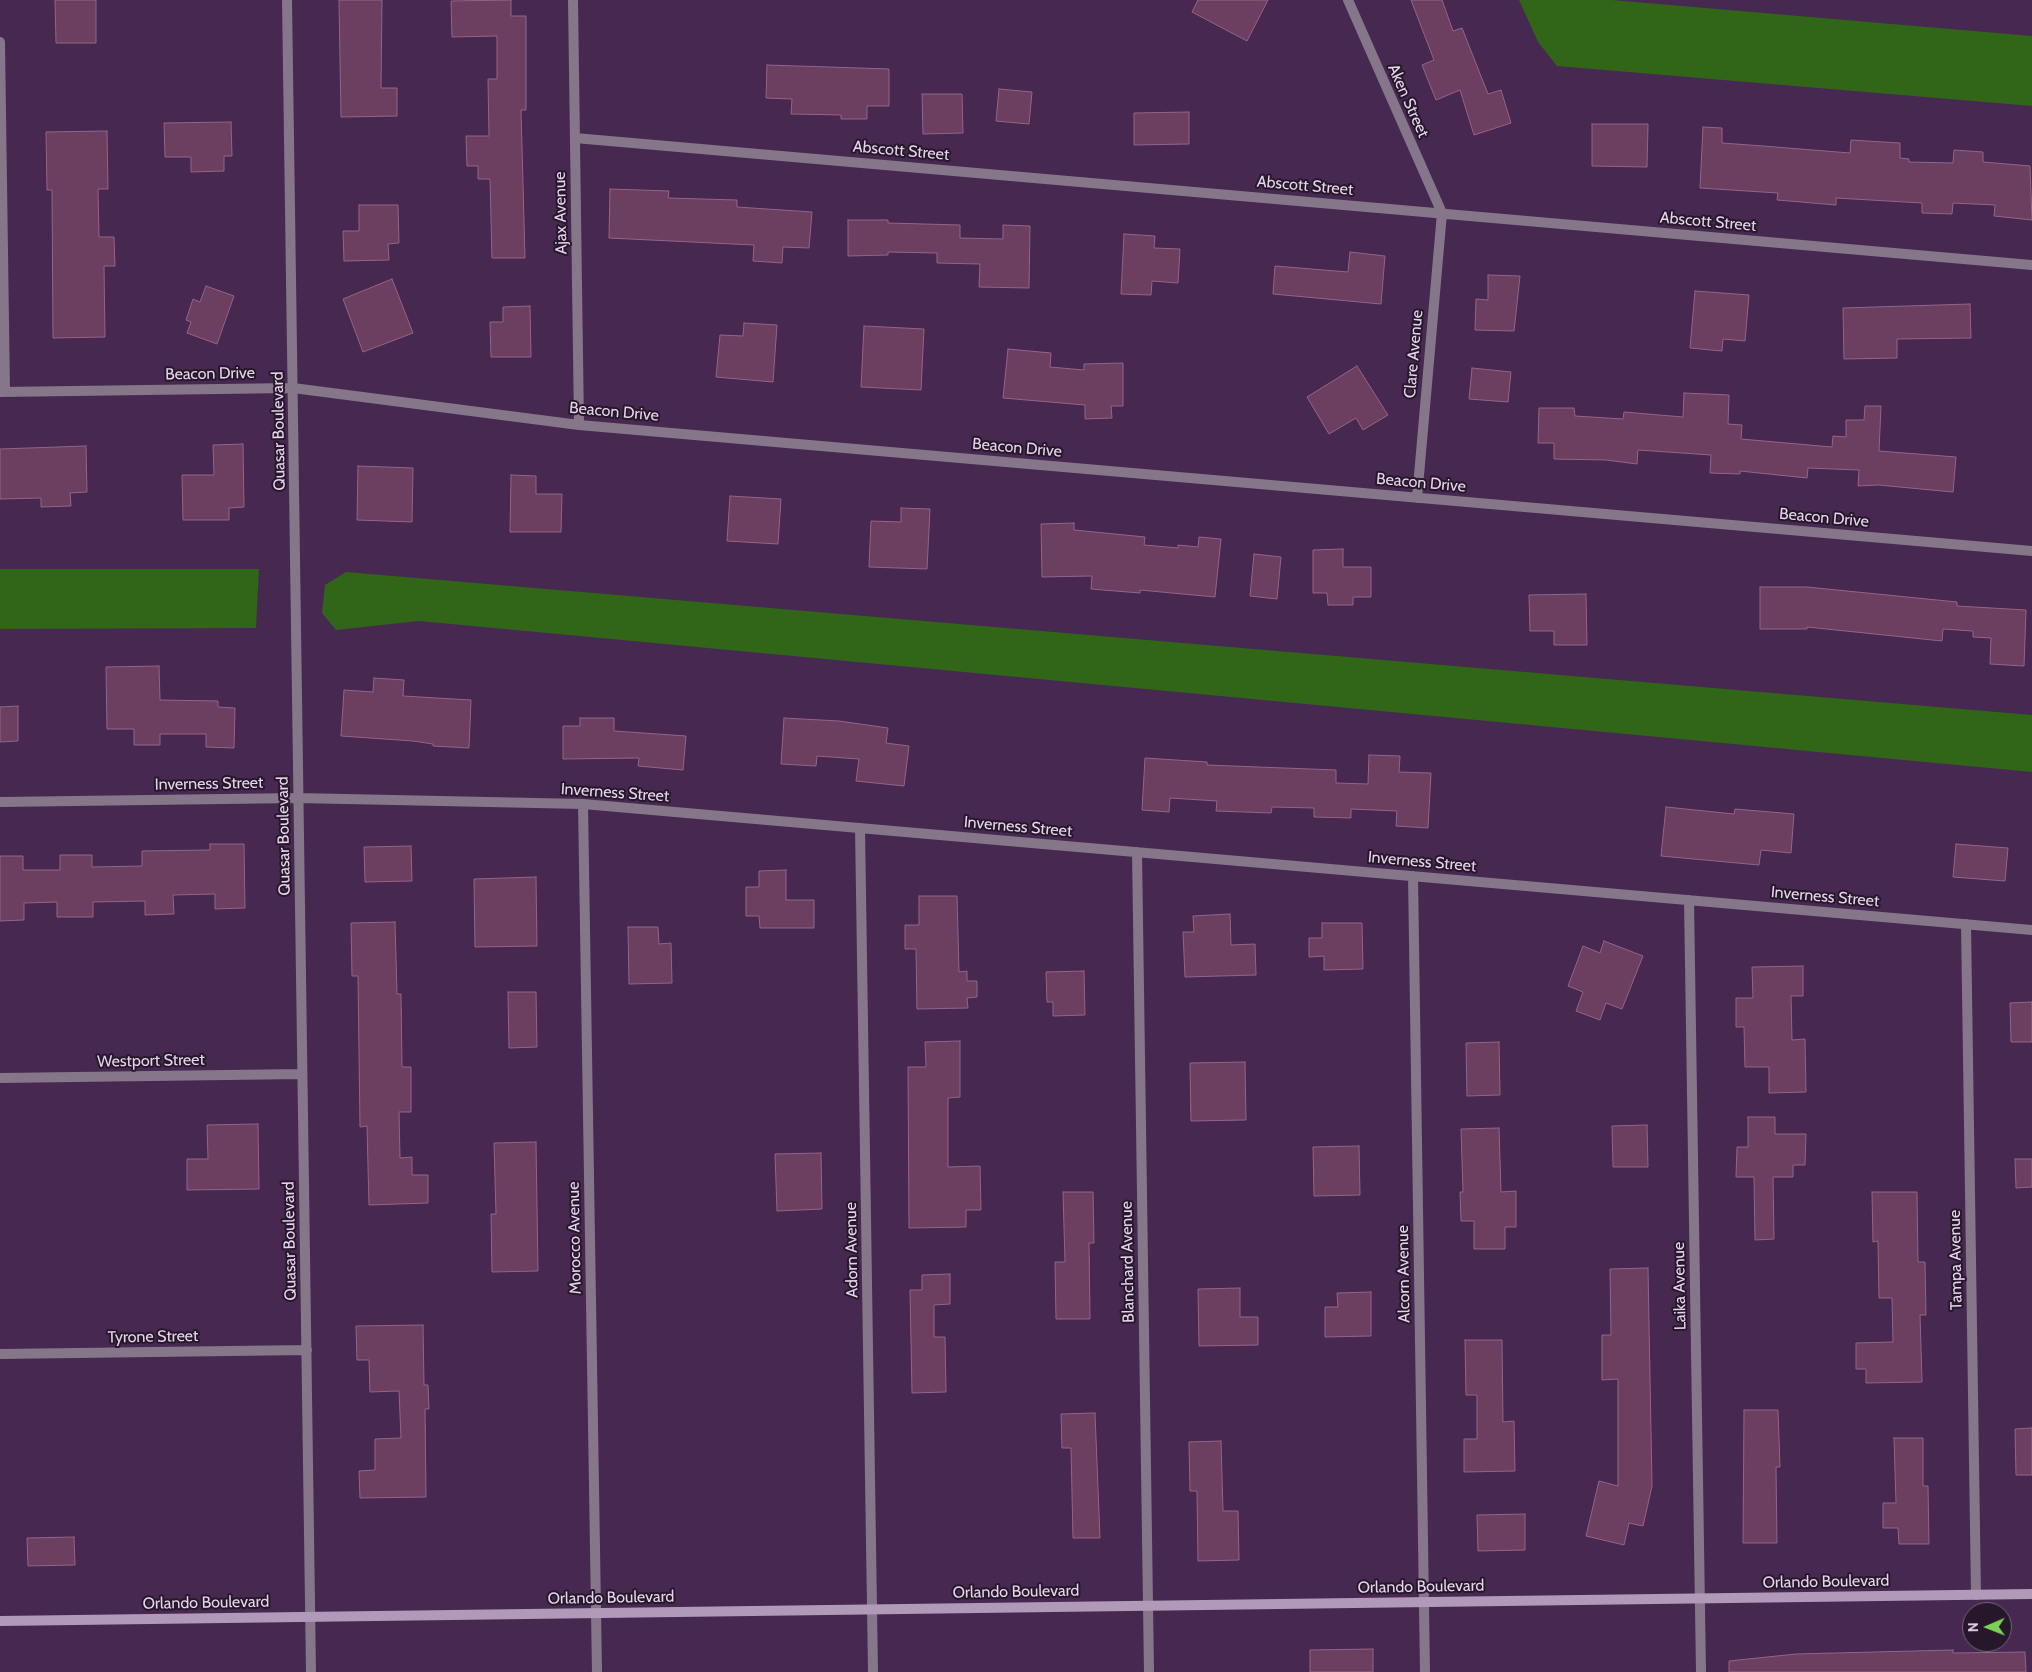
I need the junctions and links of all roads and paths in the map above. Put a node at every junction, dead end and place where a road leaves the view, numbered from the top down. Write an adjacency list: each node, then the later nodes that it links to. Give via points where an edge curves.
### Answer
1 (287, 0): 8 (street, Quasar Boulevard)
2 (573, 0): 5 (street, Ajax Avenue)
3 (1348, 0): 6 (street, Aken Street)
4 (0, 42): 9 (street)
5 (575, 138): 6 (street, Abscott Street); 10 (street, Ajax Avenue)
6 (1442, 214): 7 (street, Abscott Street); 11 (street, Clare Avenue)
7 (2032, 265)
8 (293, 388): 9 (street, Beacon Drive); 10 (street, Beacon Drive); 13 (street, Quasar Boulevard)
9 (3, 392)
10 (579, 425): 11 (street, Beacon Drive)
11 (1417, 498): 12 (street, Beacon Drive)
12 (2032, 551)
13 (298, 798): 14 (street, Inverness Street); 15 (street, Inverness Street); 22 (street, Quasar Boulevard)
14 (0, 802)
15 (583, 804): 16 (street, Inverness Street); 32 (street, Morocco Avenue)
16 (860, 828): 17 (street, Inverness Street); 31 (street, Adorn Avenue)
17 (1136, 852): 18 (street, Inverness Street); 30 (street, Blanchard Avenue)
18 (1413, 876): 19 (street, Inverness Street); 29 (street, Alcorn Avenue)
19 (1689, 900): 20 (street, Inverness Street); 28 (street, Laika Avenue)
20 (1966, 924): 21 (street, Inverness Street); 26 (street, Tampa Avenue)
21 (2032, 930)
22 (302, 1074): 23 (street, Westport Street); 24 (street, Quasar Boulevard)
23 (0, 1078)
24 (306, 1350): 25 (street, Tyrone Street); 33 (street, Quasar Boulevard)
25 (0, 1354)
26 (1976, 1594): 27 (street, Orlando Boulevard); 28 (street, Orlando Boulevard)
27 (2032, 1594)
28 (1700, 1598): 29 (street, Orlando Boulevard); 40 (street, Laika Avenue)
29 (1424, 1602): 30 (street, Orlando Boulevard); 39 (street, Alcorn Avenue)
30 (1148, 1606): 31 (street, Orlando Boulevard); 38 (street, Blanchard Avenue)
31 (872, 1609): 32 (street, Orlando Boulevard); 37 (street, Adorn Avenue)
32 (596, 1613): 33 (street, Orlando Boulevard); 36 (street, Morocco Avenue)
33 (310, 1617): 34 (street, Orlando Boulevard); 35 (street, Quasar Boulevard)
34 (0, 1621)
35 (311, 1672)
36 (597, 1672)
37 (873, 1672)
38 (1149, 1672)
39 (1425, 1672)
40 (1701, 1672)

